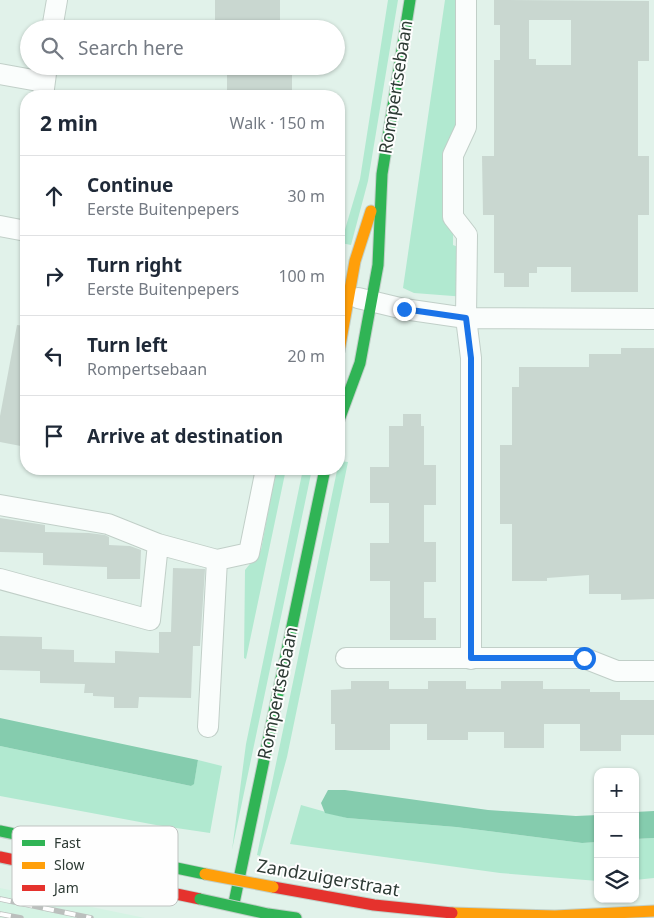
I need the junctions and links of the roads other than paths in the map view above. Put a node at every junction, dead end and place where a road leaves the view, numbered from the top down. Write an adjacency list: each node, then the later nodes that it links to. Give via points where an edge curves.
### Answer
1 (56, 0): 4 (street)
2 (410, 0): 7 (street, Rompertsebaan)
3 (466, 0): 11 (street, via 466,127 453,155 454,217 467,235)
4 (53, 20)
5 (0, 74): 6 (street)
6 (45, 81)
7 (382, 174): 10 (street, Rompertsebaan, via 355,261); 10 (street, Rompertsebaan, via 378,265)
8 (0, 226): 9 (street)
9 (20, 230)
10 (354, 297): 11 (street, via 404,309); 13 (street, Rompertsebaan); 14 (street, Rompertsebaan, via 360,362)
11 (466, 318): 12 (street); 22 (street, via 471,358)
12 (654, 319)
13 (345, 329)
14 (345, 403)
15 (265, 475): 19 (street, via 249,553)
16 (324, 475): 28 (street, Rompertsebaan)
17 (0, 505): 18 (street, via 108,524)
18 (158, 544): 19 (street); 20 (street, via 150,620)
19 (217, 560): 24 (street)
20 (0, 579)
21 (346, 658): 22 (street)
22 (471, 658): 23 (street, via 584,658 617,671)
23 (654, 671)
24 (208, 727)
25 (178, 868): 27 (street, Zandzuigerstraat, bridge, via 389,907 462,914 549,917)
26 (178, 894): 29 (street, bridge)
27 (654, 911)
28 (231, 918)
29 (296, 918)

